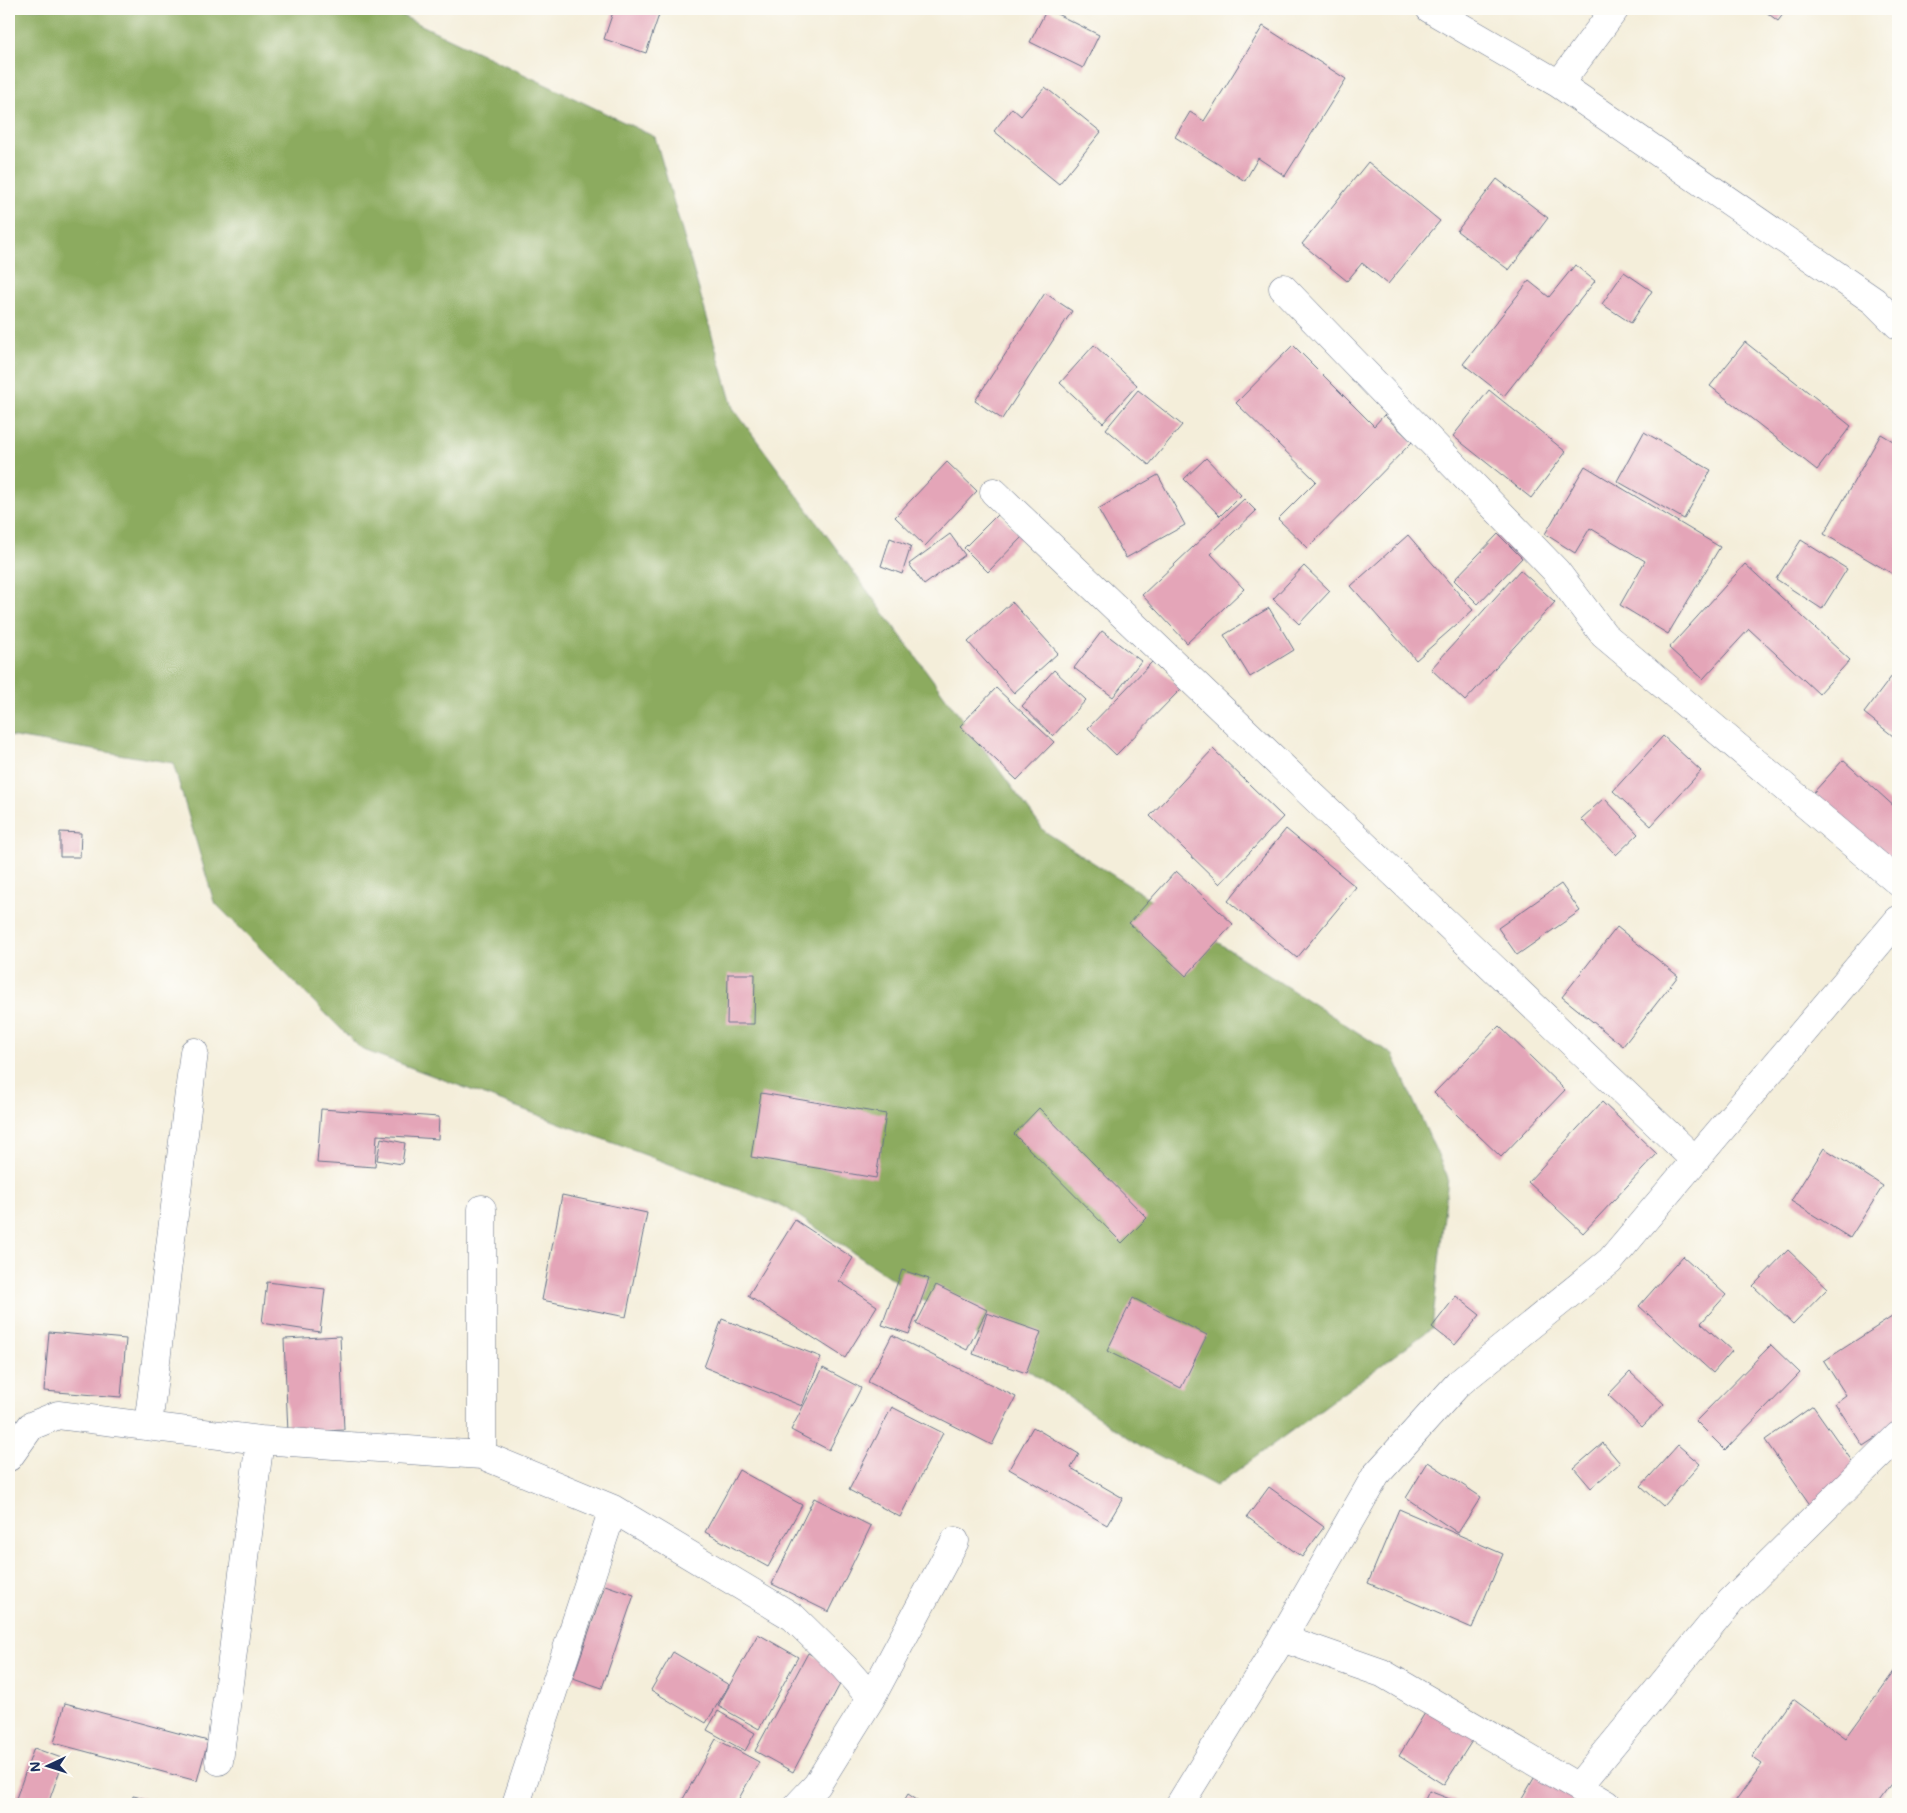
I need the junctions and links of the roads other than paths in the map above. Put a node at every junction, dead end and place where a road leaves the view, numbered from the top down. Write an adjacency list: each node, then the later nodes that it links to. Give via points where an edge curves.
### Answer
1 (1430, 9): 3 (street)
2 (1615, 9): 3 (street)
3 (1559, 84): 5 (street, via 1874,301)
4 (1283, 288): 7 (street, via 1556,571 1604,635)
5 (1898, 325)
6 (994, 492): 10 (street)
7 (1898, 882)
8 (1898, 920): 10 (street)
9 (194, 1052): 12 (street)
10 (1695, 1160): 19 (street, via 1610,1261 1458,1384 1376,1475)
11 (482, 1209): 15 (street)
12 (148, 1426): 14 (street); 16 (street, via 58,1415 31,1426)
13 (1898, 1436): 22 (street, via 1731,1601)
14 (260, 1440): 15 (street); 21 (street)
15 (482, 1455): 17 (street)
16 (9, 1457)
17 (614, 1509): 20 (street, via 793,1617); 23 (street)
18 (955, 1541): 20 (street)
19 (1282, 1638): 22 (street, via 1382,1673); 25 (street)
20 (871, 1698): 24 (street, via 817,1785)
21 (219, 1760)
22 (1578, 1787): 26 (street)
23 (516, 1804)
24 (799, 1804)
25 (1180, 1804)
26 (1607, 1804)

